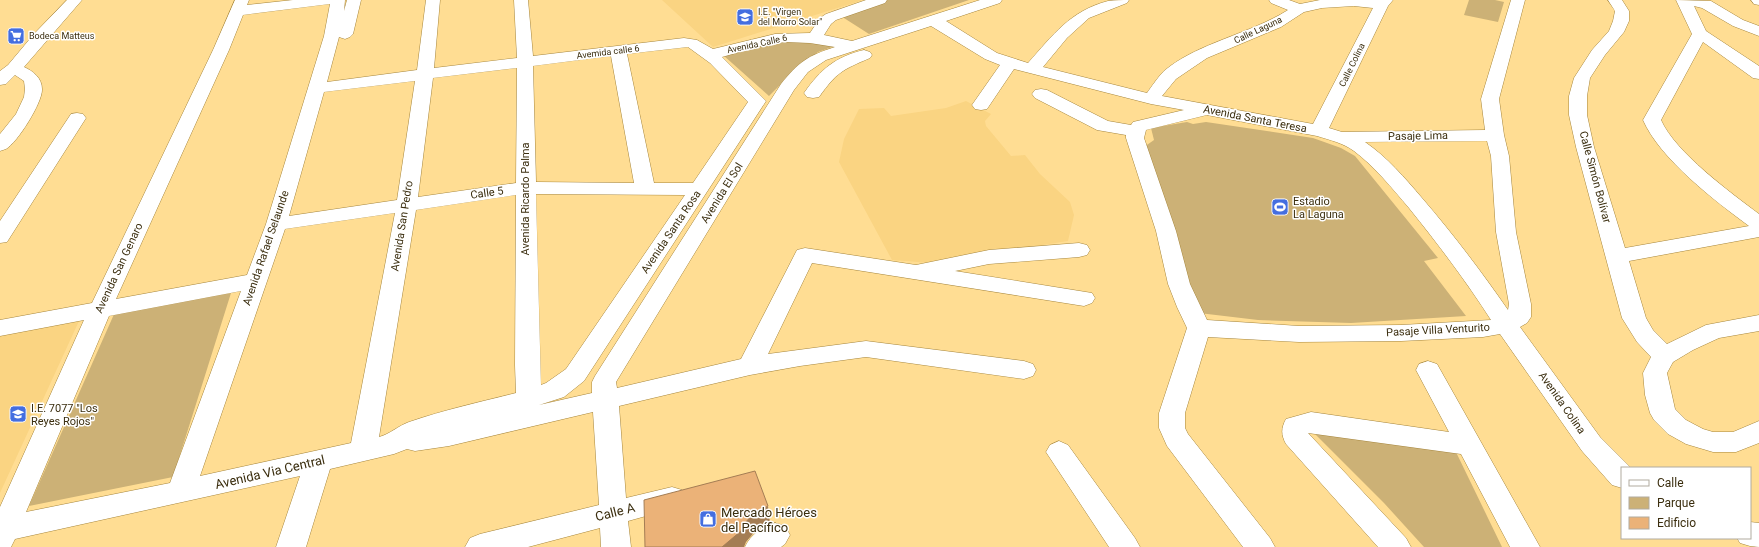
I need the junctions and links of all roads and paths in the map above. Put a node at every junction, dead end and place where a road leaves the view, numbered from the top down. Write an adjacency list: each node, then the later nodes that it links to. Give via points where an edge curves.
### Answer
1 (75, 0): 27 (street)
2 (330, 0): 15 (street)
3 (338, 0): 32 (street, Avenida Rafael Selaunde, via 332,36)
4 (354, 0): 32 (street, via 334,72)
5 (433, 0): 30 (street, Avenida San Pedro)
6 (521, 0): 25 (street, Avenida Ricardo Palma)
7 (880, 0): 21 (street, via 831,17 825,21)
8 (995, 0): 17 (street, Avenida El Sol)
9 (1122, 0): 28 (street, via 1084,15 1061,35)
10 (1276, 0): 16 (street)
11 (1518, 0): 41 (street, Pasaje Villa Venturito, via 1490,99)
12 (1615, 0): 53 (street, Calle Simón Bolívar, via 1622,11 1621,21 1616,32 1582,78 1578,96 1578,115 1584,147)
13 (1683, 0): 18 (street, via 1706,4 1738,23); 19 (street)
14 (1384, 2): 16 (street, Calle Laguna, via 1322,4); 40 (street, Calle Colina)
15 (240, 6): 57 (street, Avenida San Genaro)
16 (1299, 10): 35 (street, Calle Laguna, via 1276,24 1201,55 1170,75)
17 (934, 21): 20 (street, Avenida El Sol); 26 (street, Avenida Santa Teresa, via 991,56)
18 (1759, 31)
19 (1700, 34): 29 (street); 49 (street, via 1652,120 1656,130 1694,172)
20 (884, 37): 22 (street, Avenida El Sol); 33 (street, via 882,44 838,66 826,75)
21 (815, 38): 22 (street, Avenida Calle 6); 24 (street, Avenida Calle 6, via 773,39)
22 (852, 46): 67 (street, Avenida El Sol, via 820,57 802,69 787,88 604,382)
23 (618, 51): 24 (street, Avemida calle 6, via 691,43); 25 (street, Avemida calle 6); 45 (street)
24 (709, 55): 46 (street, Avenida Santa Rosa, via 757,101)
25 (525, 62): 30 (street, Avemida calle 6); 44 (street, Avenida Ricardo Palma)
26 (1009, 63): 28 (street, Avenida Santa Teresa); 36 (street)
27 (14, 68): 31 (street); 43 (street, via 32,80 34,94 28,109)
28 (1032, 68): 35 (street, Avenida Santa Teresa)
29 (1756, 69)
30 (426, 74): 32 (street, Avemida calle 6); 47 (street, Avenida San Pedro)
31 (0, 80)
32 (317, 85): 48 (street, Avenida Rafael Selaunde)
33 (813, 93)
34 (1041, 94): 39 (street, via 1103,126)
35 (1151, 99): 37 (street, Avenida Santa Teresa)
36 (980, 105)
37 (1209, 111): 39 (street, via 1139,126); 40 (street, Avenida Santa Teresa)
38 (76, 118): 51 (street)
39 (1136, 131): 61 (street, via 1179,284)
40 (1319, 131): 42 (street, Avenida Santa Teresa)
41 (1495, 134): 42 (street, Pasaje Lima); 59 (street, Pasaje Villa Venturito, via 1500,156 1506,232 1520,304 1519,317)
42 (1341, 137): 59 (street, Avenida Santa Teresa, via 1360,147 1390,173 1443,236)
43 (0, 145)
44 (525, 188): 45 (street, Calle 5); 47 (street, Calle 5); 66 (street, Avenida Ricardo Palma)
45 (645, 188): 46 (street, Calle 5)
46 (700, 189): 66 (street, Avenida Santa Rosa, via 575,375 555,390)
47 (406, 205): 48 (street, Calle 5); 71 (street, Avenida San Pedro)
48 (276, 224): 55 (street, Avenida Rafael Selaunde)
49 (1759, 224)
50 (1759, 231): 53 (street)
51 (0, 237)
52 (1079, 250): 54 (street, via 989,257)
53 (1617, 256): 62 (street, Calle Simón Bolívar, via 1634,318 1645,336)
54 (916, 272): 56 (street); 63 (street, via 805,254)
55 (256, 281): 57 (street); 76 (street, Avenida Rafael Selaunde)
56 (1084, 298)
57 (100, 310): 60 (street); 78 (street, Avenida San Genaro)
58 (1759, 322): 62 (street, via 1714,331)
59 (1506, 325): 61 (street, Pasaje Villa Venturito, via 1483,329 1402,333 1299,334); 74 (street, Avenida Colina, via 1591,444)
60 (0, 328)
61 (1200, 328): 83 (street, via 1172,413 1172,428 1176,439)
62 (1664, 356): 68 (street, via 1655,373 1658,395 1664,413 1677,427 1695,437 1713,442 1736,442)
63 (750, 366): 64 (street, via 866,349); 67 (street)
64 (1024, 370)
65 (1428, 370): 70 (street)
66 (529, 398): 69 (street, Avenida Via Central, via 412,431)
67 (606, 399): 69 (street, via 449,436); 77 (street, Avenida El Sol)
68 (1759, 431)
69 (394, 444): 71 (street, Avenida Via Central)
70 (1470, 445): 84 (street, via 1311,422 1295,426 1295,437); 85 (street)
71 (363, 451): 73 (street, Avenida Via Central)
72 (1059, 452): 82 (street)
73 (319, 461): 76 (street, Avenida Via Central); 79 (street)
74 (1621, 476)
75 (697, 491): 77 (street, Calle A)
76 (180, 492): 78 (street, Avenida Via Central)
77 (612, 513): 80 (street, Calle A); 81 (street, Avenida El Sol)
78 (2, 532)
79 (292, 547)
80 (480, 547)
81 (616, 547)
82 (1126, 547)
83 (1260, 547)
84 (1396, 547)
85 (1525, 547)

